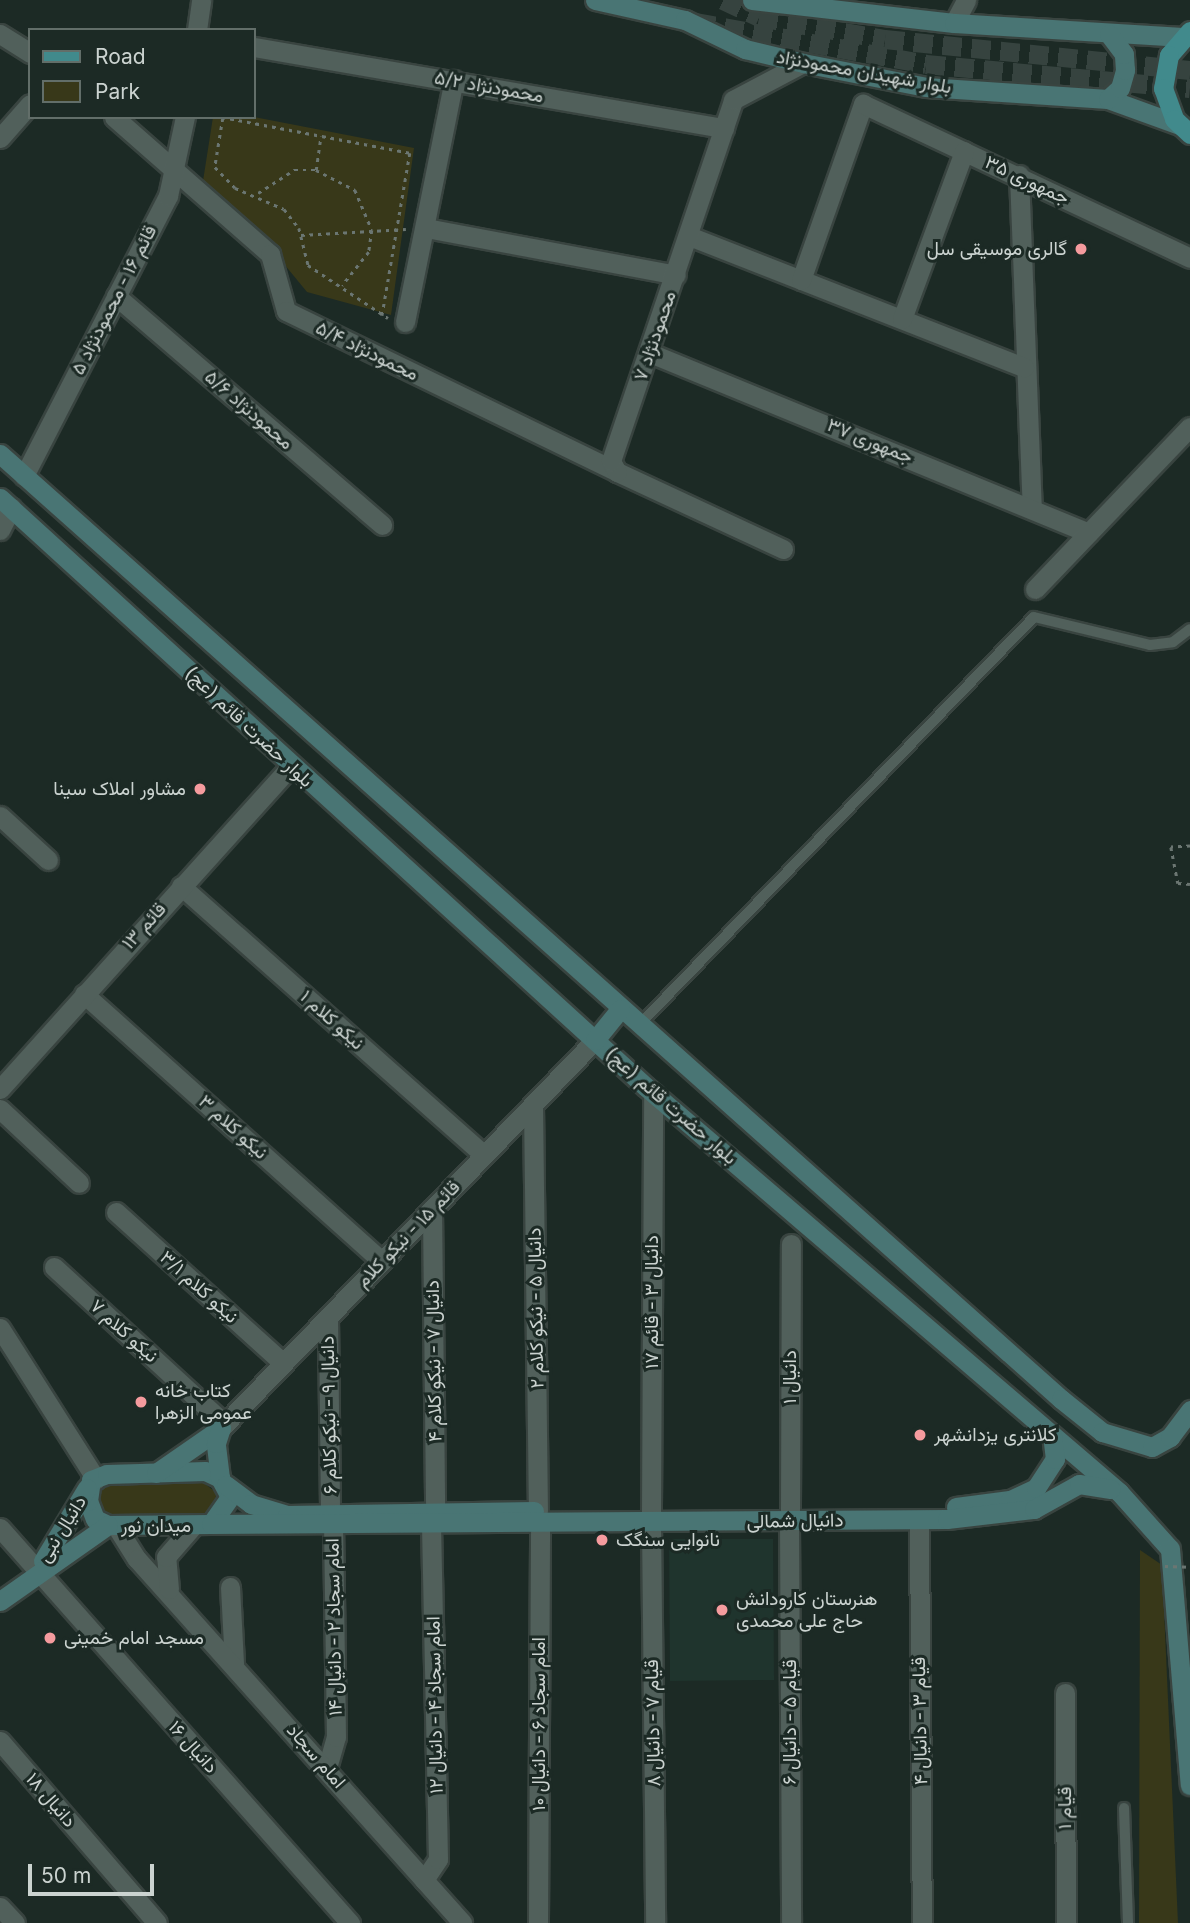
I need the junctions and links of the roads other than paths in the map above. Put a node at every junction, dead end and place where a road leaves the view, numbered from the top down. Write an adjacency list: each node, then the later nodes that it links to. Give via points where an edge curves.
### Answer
1 (201, 0): 6 (street)
2 (595, 0): 12 (main road, بلوار شهیدان محمودنژاد, via 685,20 745,49)
3 (752, 0): 5 (main road)
4 (966, 0): 5 (street)
5 (954, 23): 9 (main road)
6 (197, 28)
7 (1188, 30): 9 (main road); 19 (main road, via 1169,55 1163,88)
8 (0, 34): 11 (street)
9 (1109, 34): 14 (main road, via 1124,54 1125,70 1120,88)
10 (256, 47): 13 (street, محمودنژاد ۵/۲)
11 (28, 52)
12 (803, 63): 14 (main road, بلوار شهیدان محمودنژاد, via 926,86); 18 (street, محمودنژاد ۷, via 733,100)
13 (454, 80): 18 (street, محمودنژاد ۵/۲); 24 (street)
14 (1108, 99): 19 (main road, بلوار شهیدان محمودنژاد)
15 (28, 106): 20 (street)
16 (116, 119): 22 (street, محمودنژاد ۵/۴)
17 (185, 119): 22 (street, قائم ۱۶ - محمودنژاد ۵)
18 (724, 128): 25 (street, محمودنژاد ۷)
19 (1187, 134)
20 (0, 138)
21 (964, 150): 23 (street, جمهوری ۳۵); 28 (street, جمهوری ۳۵, via 863,104); 30 (street)
22 (176, 169): 29 (street, قائم ۱۶ - محمودنژاد ۵, via 168,196); 36 (street, محمودنژاد ۵/۴, via 270,254 286,311)
23 (1019, 176): 26 (street, جمهوری ۳۵); 33 (street)
24 (426, 228): 27 (street); 31 (street)
25 (689, 236): 27 (street, محمودنژاد ۷); 28 (street)
26 (1190, 258)
27 (676, 275): 32 (street, محمودنژاد ۷)
28 (801, 280): 30 (street)
29 (116, 296): 37 (street, قائم ۱۶ - محمودنژاد ۵); 40 (street, محمودنژاد ۵/۶)
30 (902, 319): 33 (street)
31 (405, 322)
32 (650, 353): 36 (street, محمودنژاد ۷, via 612,451); 39 (street, جمهوری ۳۷)
33 (1024, 367): 39 (street)
34 (1190, 427): 42 (street)
35 (0, 454): 37 (main road, بلوار حضرت قائم (عج))
36 (617, 472): 43 (street)
37 (24, 476): 38 (main road); 51 (main road, بلوار حضرت قائم (عج))
38 (6, 503): 41 (street); 46 (main road, بلوار حضرت قائم (عج))
39 (1032, 507): 42 (street, جمهوری ۳۷)
40 (382, 525)
41 (0, 530)
42 (1089, 533): 44 (street)
43 (783, 549)
44 (1035, 589)
45 (1190, 629): 52 (lane, via 1173,642 1150,646 1034,617)
46 (291, 766): 49 (street, قائم ۱۳); 53 (main road, بلوار حضرت قائم (عج))
47 (0, 816): 48 (street)
48 (48, 860)
49 (181, 886): 50 (street, قائم ۱۳); 58 (street, نیکو کلام ۱)
50 (84, 994): 54 (street, قائم ۱۳); 63 (street, نیکو کلام ۳)
51 (620, 1009): 52 (main road, بلوار حضرت قائم (عج)); 53 (main road)
52 (638, 1026): 68 (main road, بلوار حضرت قائم (عج), via 1102,1432 1152,1447 1170,1437)
53 (595, 1040): 55 (main road, بلوار حضرت قائم (عج)); 56 (street, قائم ۱۵ - نیکو کلام)
54 (0, 1088)
55 (653, 1093): 70 (main road, بلوار حضرت قائم (عج)); 77 (street, دانیال ۳ - قائم ۱۷)
56 (533, 1105): 58 (street, قائم ۱۵ - نیکو کلام); 78 (street, دانیال ۵ - نیکو کلام ۲)
57 (0, 1109): 59 (street)
58 (484, 1155): 60 (street, قائم ۱۵ - نیکو کلام)
59 (79, 1183)
60 (432, 1209): 63 (street, قائم ۱۵ - نیکو کلام); 79 (street, دانیال ۷ - نیکو کلام ۴)
61 (116, 1212): 67 (street, نیکو کلام ۳/۱)
62 (791, 1244): 76 (street, دانیال ۱)
63 (382, 1261): 65 (street, قائم ۱۵ - نیکو کلام)
64 (54, 1267): 69 (street, نیکو کلام ٧)
65 (328, 1317): 67 (street, قائم ۱۵ - نیکو کلام); 80 (street, دانیال ۹ - نیکو کلام ۶)
66 (0, 1328): 73 (street)
67 (282, 1363): 69 (street, قائم ۱۵ - نیکو کلام)
68 (1190, 1410)
69 (223, 1426): 71 (main road); 72 (main road, via 216,1444)
70 (1052, 1435): 74 (main road, بلوار حضرت قائم (عج)); 75 (main road, دانیال شمالی, via 1055,1459 1036,1488)
71 (156, 1472): 72 (main road, via 205,1471); 73 (main road)
72 (223, 1481): 80 (main road, دانیال شمالی, via 268,1511); 82 (main road, میدان نور, via 228,1508)
73 (91, 1483): 83 (main road, میدان نور, via 94,1519); 86 (main road, دانیال نبی)
74 (1119, 1492): 75 (main road, دانیال شمالی, via 1079,1484 1034,1509); 94 (main road, بلوار حضرت قائم (عج), via 1170,1549)
75 (984, 1511): 76 (main road, دانیال شمالی); 81 (main road, دانیال شمالی)
76 (789, 1516): 77 (main road, دانیال شمالی); 81 (main road, دانیال شمالی); 104 (street, قیام ۵ - دانیال ۶)
77 (651, 1517): 78 (main road, دانیال شمالی); 103 (street, قیام ۷ - دانیال ۸)
78 (539, 1518): 79 (main road, دانیال شمالی); 102 (street, امام سجاد ۶ - دانیال ۱۰)
79 (433, 1519): 80 (main road, دانیال شمالی); 96 (street, امام سجاد ۴ - دانیال ۱۲, via 438,1859)
80 (332, 1520): 82 (main road, دانیال شمالی); 93 (street, امام سجاد ۲ - دانیال ۱۴, via 336,1737)
81 (919, 1520): 105 (street, قیام ۳ - دانیال ۴)
82 (211, 1524): 84 (main road, میدان نور)
83 (112, 1526): 84 (main road, میدان نور); 86 (main road, دانیال نبی); 88 (street, امام سجاد)
84 (191, 1527): 88 (street, via 166,1557)
85 (0, 1528): 86 (street, دانیال ۱۶)
86 (37, 1570): 89 (main road, دانیال نبی); 100 (street, دانیال ۱۶)
87 (230, 1587): 90 (street)
88 (169, 1589): 90 (street, امام سجاد)
89 (0, 1601)
90 (234, 1664): 93 (street, امام سجاد)
91 (1065, 1693): 106 (street, قیام ۱)
92 (0, 1741): 99 (street, دانیال ۱۸)
93 (327, 1768): 96 (street, امام سجاد)
94 (1190, 1785)
95 (1124, 1808): 107 (lane)
96 (424, 1880): 101 (street, امام سجاد)
97 (0, 1907): 98 (street)
98 (15, 1923)
99 (158, 1923)
100 (350, 1923)
101 (462, 1923)
102 (538, 1923)
103 (655, 1923)
104 (792, 1923)
105 (922, 1923)
106 (1066, 1923)
107 (1128, 1923)

